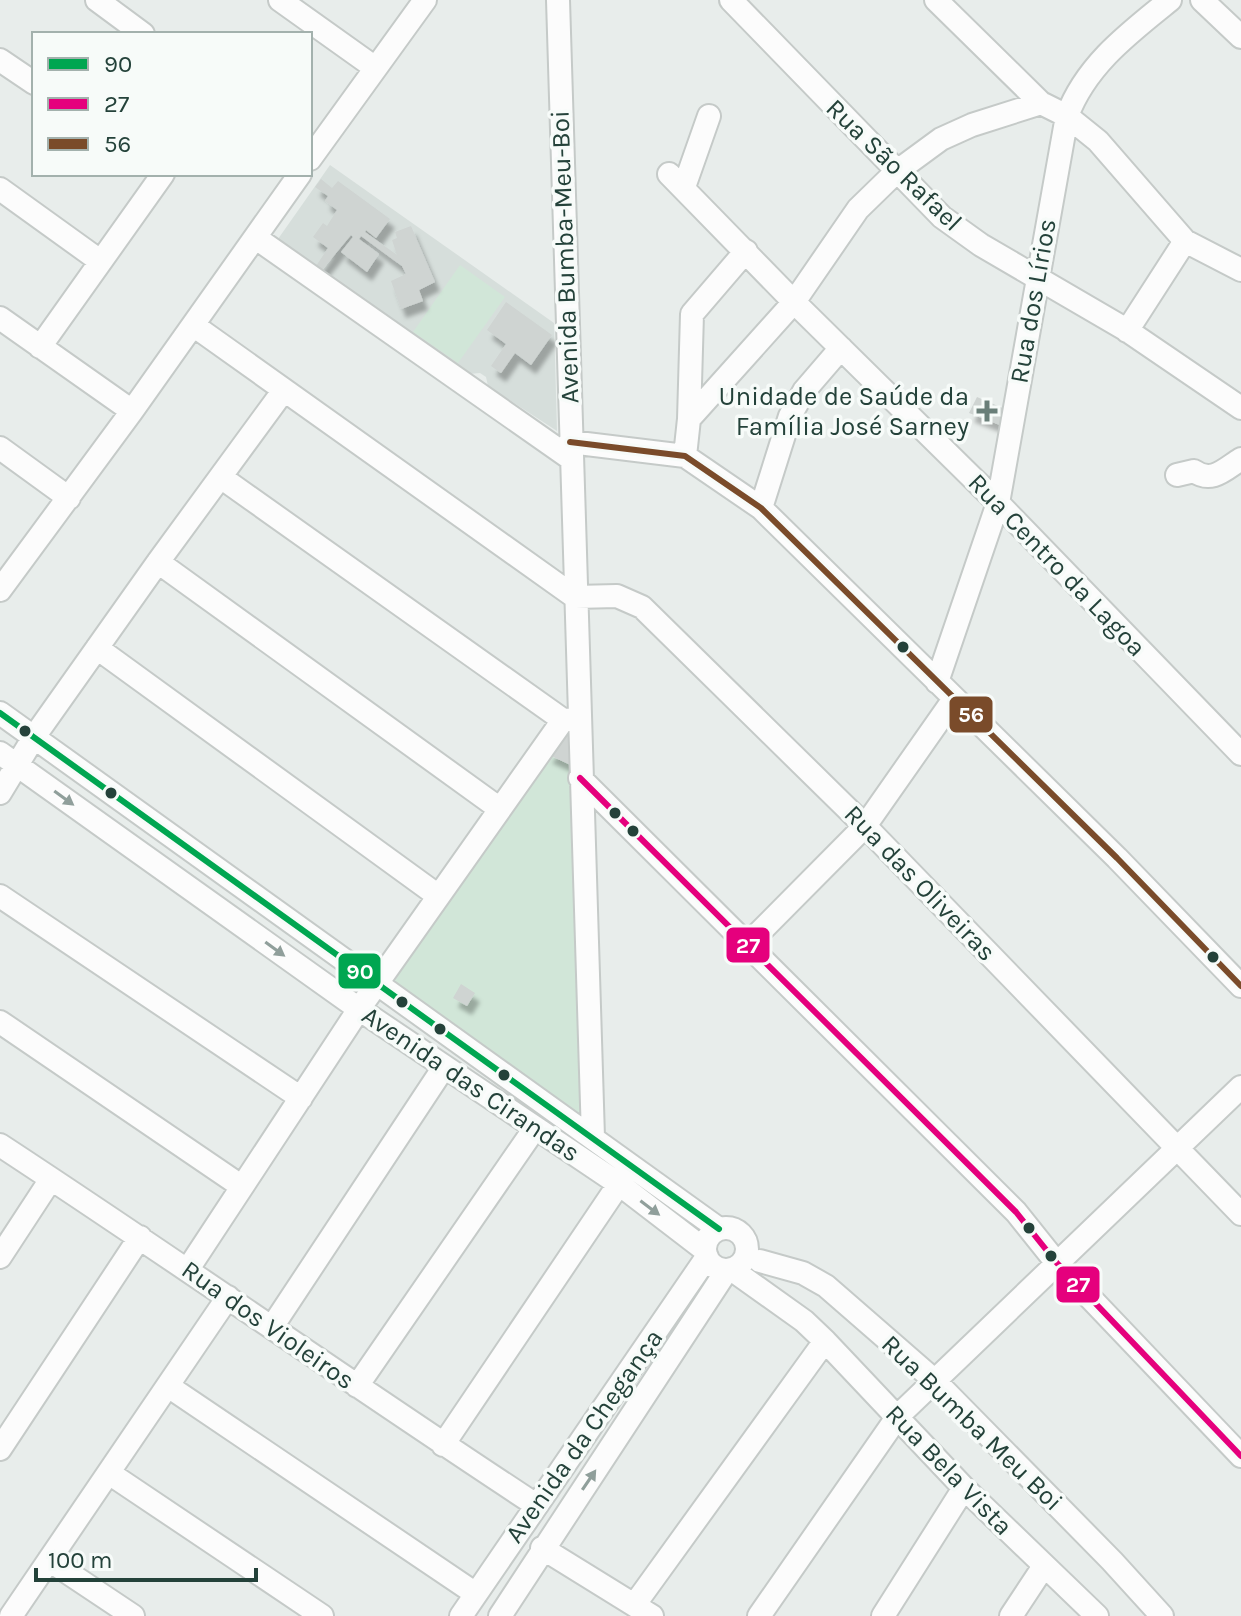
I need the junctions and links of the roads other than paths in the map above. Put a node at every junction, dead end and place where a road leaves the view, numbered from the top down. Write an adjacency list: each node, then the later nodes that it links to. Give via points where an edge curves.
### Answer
1 (97, 0): 9 (street)
2 (280, 0): 13 (street)
3 (425, 0): 13 (street)
4 (558, 0): 40 (street, Avenida Bumba-Meu-Boi)
5 (731, 0): 19 (street, Rua São Rafael)
6 (936, 0): 15 (street)
7 (1170, 0): 17 (street, Rua dos Lírios, via 1125,36 1085,79)
8 (1202, 0): 10 (street)
9 (140, 32)
10 (1239, 34): 11 (street)
11 (1241, 57)
12 (0, 60): 14 (street)
13 (374, 67): 18 (street)
14 (32, 82)
15 (1041, 103): 17 (street); 19 (street, via 941,139)
16 (709, 116): 25 (street, Rua Centro da Lagoa, via 676,180)
17 (1067, 116): 24 (street, via 1098,141); 28 (street, Rua dos Lírios)
18 (312, 154)
19 (896, 172): 28 (street, Rua São Rafael, via 962,233); 29 (street, via 858,209)
20 (162, 176): 26 (street)
21 (299, 176): 23 (street)
22 (0, 189): 26 (street)
23 (256, 238): 31 (street); 40 (street)
24 (1185, 241): 27 (street); 32 (street)
25 (746, 251): 29 (street, Rua Centro da Lagoa); 38 (street, via 692,314)
26 (100, 261): 33 (street)
27 (1241, 270)
28 (1037, 277): 32 (street, Rua São Rafael); 46 (street, Rua dos Lírios)
29 (794, 302): 34 (street, Rua Centro da Lagoa); 38 (street)
30 (0, 318): 33 (street)
31 (193, 325): 35 (street); 37 (street)
32 (1127, 331): 36 (street, Rua São Rafael)
33 (40, 347): 37 (street)
34 (841, 348): 46 (street, Rua Centro da Lagoa); 47 (street, via 790,416)
35 (284, 390): 44 (street); 50 (street)
36 (1241, 408)
37 (132, 411): 45 (street)
38 (689, 419): 41 (street)
39 (0, 448): 45 (street)
40 (570, 450): 41 (street); 50 (street, Avenida Bumba-Meu-Boi)
41 (685, 456): 47 (street)
42 (1241, 459): 43 (street, via 1211,478 1194,471)
43 (1177, 475)
44 (222, 478): 48 (street); 55 (street)
45 (69, 498): 49 (street)
46 (998, 503): 52 (street, Rua dos Lírios); 57 (street, Rua Centro da Lagoa)
47 (761, 508): 52 (street)
48 (158, 562): 51 (street); 61 (street)
49 (2, 583)
50 (575, 597): 55 (street, Avenida Bumba-Meu-Boi); 62 (street, Rua das Oliveiras, via 617,596 642,607)
51 (97, 648): 56 (street); 63 (street)
52 (937, 682): 53 (street)
53 (954, 699): 62 (street); 67 (street)
54 (0, 713): 56 (street, Avenida das Cirandas)
55 (571, 720): 59 (street, Avenida Bumba-Meu-Boi); 61 (street)
56 (34, 737): 58 (street); 66 (street, Avenida das Cirandas)
57 (1241, 754)
58 (9, 759): 60 (street); 68 (street, Avenida das Cirandas, one-way to 68)
59 (580, 778): 65 (street); 74 (street, Avenida Bumba-Meu-Boi)
60 (0, 793)
61 (500, 809): 63 (street)
62 (865, 826): 65 (street); 76 (street, Rua das Oliveiras)
63 (437, 895): 66 (street)
64 (0, 896): 72 (street)
65 (746, 946): 86 (street, via 1016,1212)
66 (376, 984): 68 (street); 74 (street, Avenida das Cirandas)
67 (1241, 986)
68 (359, 1009): 70 (street, Avenida das Cirandas); 72 (street)
69 (0, 1022): 79 (street)
70 (444, 1067): 73 (street, Avenida das Cirandas); 91 (street)
71 (1241, 1087): 76 (street)
72 (301, 1098): 79 (street)
73 (535, 1128): 78 (street, Avenida das Cirandas); 95 (street)
74 (593, 1137): 81 (street, Avenida das Cirandas)
75 (0, 1145): 77 (street, Rua dos Violeiros)
76 (1177, 1147): 80 (street, Rua das Oliveiras); 86 (street)
77 (51, 1179): 82 (street, Rua dos Violeiros); 85 (street)
78 (619, 1184): 83 (street, Avenida das Cirandas, one-way to 83); 97 (street)
79 (241, 1186): 87 (street)
80 (1241, 1214)
81 (719, 1229): 83 (street, via 710,1236); 84 (street, via 739,1232)
82 (140, 1237): 87 (street, Rua dos Violeiros); 98 (street)
83 (706, 1254): 88 (street, via 714,1266); 102 (street, Avenida da Chegança)
84 (754, 1255): 88 (street); 90 (street); 93 (street, Rua Bumba Meu Boi, via 826,1286)
85 (0, 1257)
86 (1056, 1262): 93 (street); 99 (street)
87 (188, 1269): 89 (street, Rua dos Violeiros)
88 (729, 1269): 90 (street); 103 (street, Avenida da Chegança, one-way to 88)
89 (228, 1297): 91 (street, Rua dos Violeiros); 94 (street)
90 (804, 1321): 92 (street, Rua Bela Vista)
91 (272, 1327): 95 (street, Rua dos Violeiros)
92 (825, 1341): 96 (street, Rua Bela Vista); 108 (street)
93 (934, 1380): 96 (street); 118 (street, Rua Bumba Meu Boi)
94 (168, 1386): 100 (street); 107 (street)
95 (357, 1386): 97 (street, Rua dos Violeiros)
96 (898, 1416): 101 (street, Rua Bela Vista); 114 (street)
97 (443, 1445): 102 (street, Rua dos Violeiros)
98 (0, 1449)
99 (1241, 1456)
100 (109, 1473): 105 (street); 111 (street)
101 (964, 1488): 106 (street, Rua Bela Vista); 115 (street)
102 (536, 1504): 103 (street); 104 (street); 107 (street, Avenida da Chegança)
103 (569, 1510): 104 (street, Avenida da Chegança)
104 (548, 1540): 108 (street); 113 (street, Avenida da Chegança)
105 (49, 1560): 109 (street); 110 (street)
106 (1044, 1566): 116 (street); 117 (street, Rua Bela Vista)
107 (476, 1594): 112 (street, Avenida da Chegança)
108 (644, 1610)
109 (11, 1616)
110 (133, 1616)
111 (322, 1616)
112 (461, 1616)
113 (500, 1616)
114 (759, 1616)
115 (883, 1616)
116 (1011, 1616)
117 (1097, 1616)
118 (1162, 1616)

